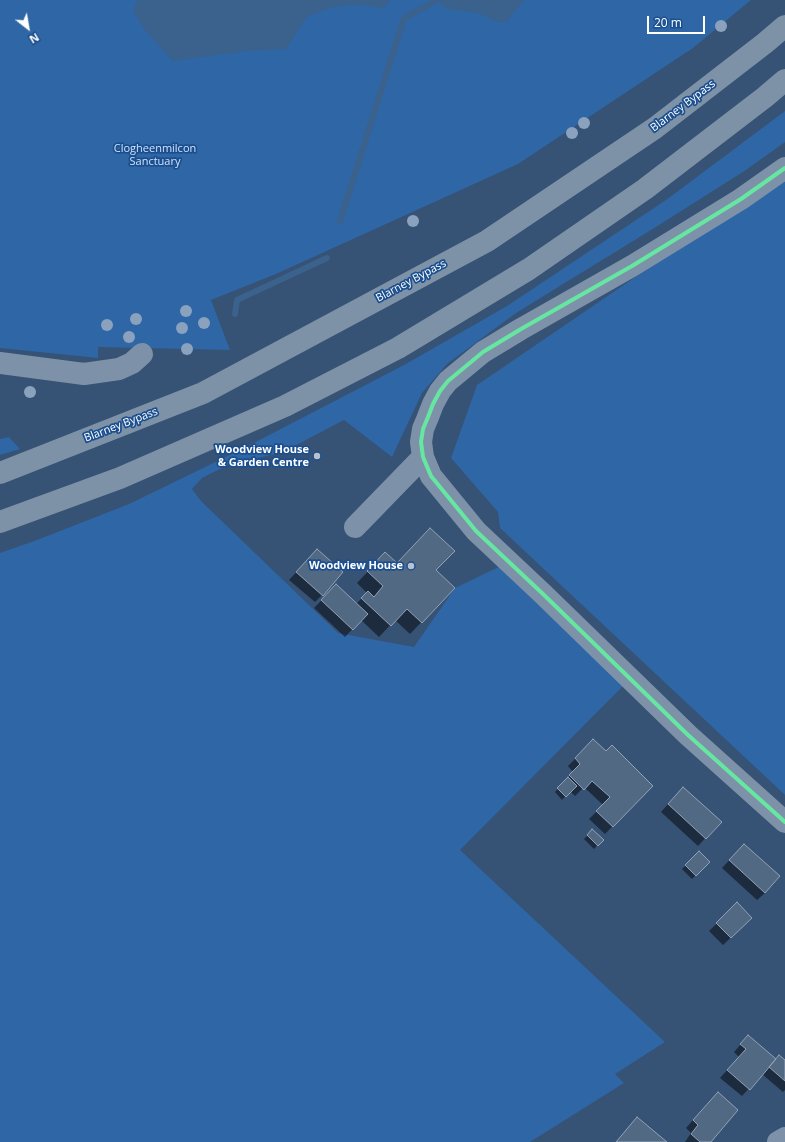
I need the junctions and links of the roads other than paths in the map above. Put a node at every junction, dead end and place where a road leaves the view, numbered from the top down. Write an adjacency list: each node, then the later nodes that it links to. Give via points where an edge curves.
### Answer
1 (785, 26): 7 (highway, Blarney Bypass, via 655,128 486,241 203,393)
2 (785, 80): 8 (highway, via 620,207 529,269 398,348 286,406 120,478)
3 (785, 168): 6 (street, via 741,199 632,266 483,352 448,381 433,404 423,429)
4 (142, 354): 5 (street, via 132,364 119,369 84,374)
5 (0, 363)
6 (423, 457): 9 (street); 10 (street, via 431,476 476,531 688,734)
7 (0, 473)
8 (0, 522)
9 (355, 527)
10 (785, 822)
11 (785, 1138): 12 (street)
12 (778, 1142)

